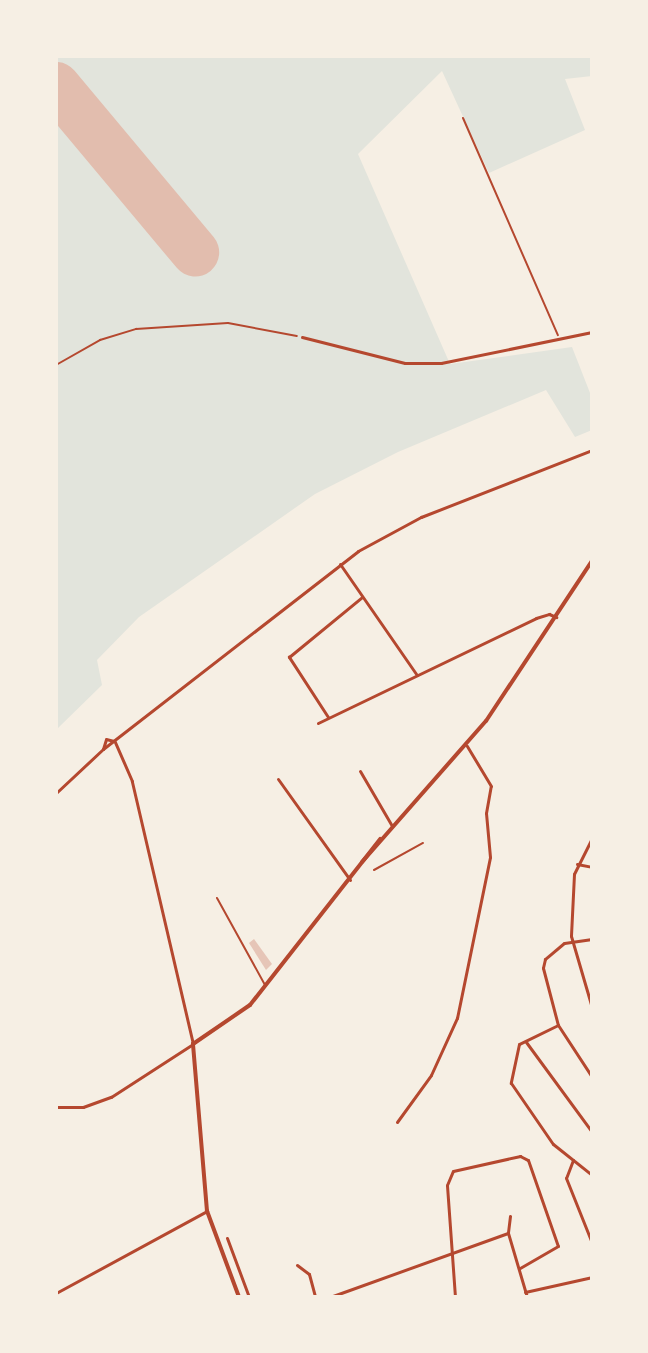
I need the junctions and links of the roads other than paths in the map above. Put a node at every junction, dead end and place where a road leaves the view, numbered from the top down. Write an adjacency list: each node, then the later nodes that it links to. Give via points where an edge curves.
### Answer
1 (592, 332): 2 (street, via 474,359 419,364)
2 (302, 337)
3 (592, 450): 5 (street, via 421,517)
4 (592, 561): 8 (street)
5 (340, 564): 6 (street); 12 (street)
6 (362, 597): 9 (street); 10 (street, via 289,657)
7 (536, 618): 8 (street); 8 (street); 9 (street)
8 (554, 620): 13 (street)
9 (417, 675): 10 (street)
10 (328, 717): 11 (street)
11 (318, 723)
12 (114, 741): 14 (street); 14 (street, via 106,739); 30 (street, via 132,781)
13 (467, 746): 18 (street); 33 (street, via 491,786 486,813 490,857 457,1018 431,1075)
14 (103, 749): 17 (street)
15 (360, 771): 18 (street)
16 (278, 779): 22 (street)
17 (56, 793)
18 (392, 826): 22 (street)
19 (592, 838): 20 (street)
20 (577, 864): 21 (street); 25 (street)
21 (592, 867)
22 (350, 880): 26 (street, via 313,919)
23 (217, 898): 26 (lane)
24 (592, 939): 25 (street)
25 (571, 942): 27 (street); 28 (street, via 543,963)
26 (265, 986): 30 (street, via 237,1017)
27 (592, 1008)
28 (558, 1025): 29 (street); 31 (street)
29 (525, 1040): 34 (street); 35 (street, via 516,1047 511,1083 553,1144)
30 (193, 1044): 32 (street, via 170,1054 120,1093 87,1106); 37 (street)
31 (592, 1077)
32 (56, 1107)
33 (397, 1122)
34 (592, 1132)
35 (573, 1160): 36 (street); 41 (street, via 566,1178)
36 (592, 1175)
37 (207, 1211): 46 (street); 48 (street)
38 (510, 1216): 39 (street)
39 (508, 1233): 42 (street); 44 (street)
40 (227, 1238): 49 (street)
41 (592, 1243)
42 (452, 1252): 44 (street, via 450,1174 522,1156 528,1160 558,1243 553,1253); 51 (street); 52 (street)
43 (297, 1265): 50 (street, via 309,1274)
44 (520, 1268): 47 (street)
45 (592, 1277): 47 (street)
46 (56, 1293)
47 (526, 1294)
48 (239, 1297)
49 (249, 1297)
50 (315, 1297)
51 (330, 1297)
52 (455, 1297)

